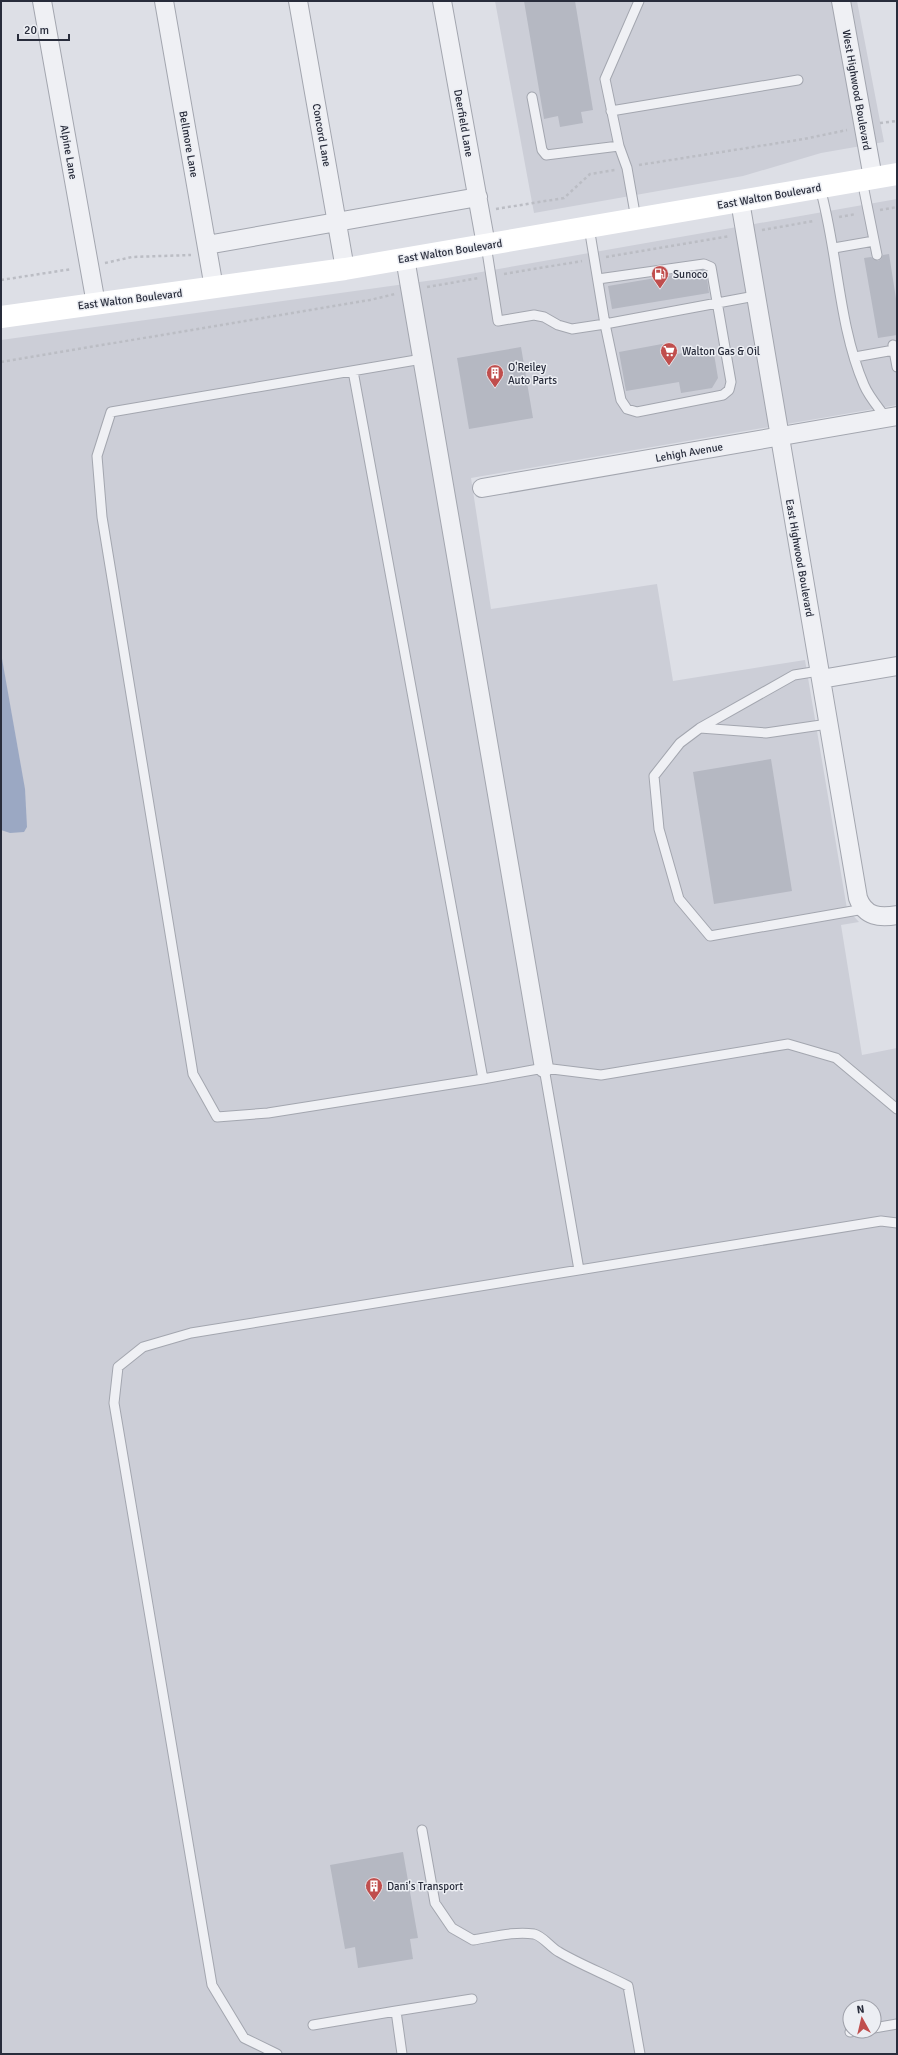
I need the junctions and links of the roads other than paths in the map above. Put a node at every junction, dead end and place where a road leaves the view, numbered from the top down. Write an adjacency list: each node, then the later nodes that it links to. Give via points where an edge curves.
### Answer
1 (42, 1): 30 (street, Alpine Lane)
2 (164, 1): 20 (street, Bellmore Lane)
3 (298, 1): 17 (street, Concord Lane)
4 (442, 1): 14 (street, Deerfield Lane)
5 (639, 1): 9 (lane, via 605,79)
6 (841, 1): 12 (street, West Highwood Boulevard)
7 (798, 80): 9 (lane)
8 (532, 97): 10 (lane, via 542,150 546,155)
9 (612, 110): 10 (lane)
10 (619, 146): 16 (lane, via 627,168)
11 (897, 174): 12 (main road, East Walton Boulevard)
12 (868, 179): 13 (main road, East Walton Boulevard); 19 (lane, via 869,212)
13 (820, 187): 15 (main road, East Walton Boulevard); 22 (lane)
14 (478, 197): 17 (street); 21 (street, Deerfield Lane)
15 (740, 201): 16 (main road, East Walton Boulevard); 28 (street, East Highwood Boulevard)
16 (636, 219): 18 (main road, East Walton Boulevard)
17 (337, 222): 20 (street); 25 (street, Concord Lane)
18 (589, 227): 21 (main road, East Walton Boulevard); 26 (lane)
19 (874, 241): 22 (lane); 23 (lane)
20 (206, 245): 27 (street, Bellmore Lane)
21 (486, 245): 24 (main road, East Walton Boulevard); 32 (lane, via 498,321 534,315 572,328)
22 (834, 248): 33 (lane, via 848,334)
23 (877, 255)
24 (405, 258): 25 (main road, East Walton Boulevard); 34 (street)
25 (345, 269): 27 (main road, East Walton Boulevard)
26 (598, 280): 29 (lane, via 704,264 711,267); 32 (lane)
27 (214, 288): 30 (main road, East Walton Boulevard)
28 (755, 296): 29 (lane); 38 (street, East Highwood Boulevard)
29 (719, 303): 32 (lane); 32 (lane, via 731,382 729,390 723,395 637,412 627,409 621,400)
30 (96, 304): 31 (main road, East Walton Boulevard)
31 (1, 317)
32 (606, 324)
33 (855, 357): 35 (lane, via 894,347); 37 (lane, via 864,386)
34 (422, 359): 36 (lane); 46 (street)
35 (897, 367)
36 (353, 371): 47 (lane); 47 (lane, via 111,412 97,456 102,517 193,1074 218,1117 268,1113)
37 (892, 417): 38 (street, Lehigh Avenue)
38 (779, 437): 39 (street, Lehigh Avenue); 41 (street, East Highwood Boulevard)
39 (482, 488)
40 (897, 666): 41 (street)
41 (820, 675): 42 (street, East Highwood Boulevard); 43 (lane, via 794,675)
42 (828, 724): 43 (lane, via 766,733); 44 (street, East Highwood Boulevard, via 858,898)
43 (700, 728): 44 (lane, via 680,743 654,776 660,829 679,899 710,936)
44 (866, 911): 45 (street, via 880,917)
45 (897, 915)
46 (544, 1068): 47 (lane); 48 (lane, via 601,1075 788,1044 836,1058); 50 (lane)
47 (483, 1079)
48 (897, 1109)
49 (897, 1223): 50 (lane, via 881,1221)
50 (579, 1270): 57 (lane, via 191,1333 143,1347 118,1367 114,1403 212,1984 244,2038)
51 (422, 1830): 59 (lane, via 436,1903 452,1928 473,1940 516,1933 536,1934 555,1950 577,1963 602,1972 628,1986)
52 (472, 1999): 53 (lane)
53 (396, 2011): 55 (lane); 58 (lane)
54 (897, 2024): 56 (lane)
55 (313, 2025)
56 (882, 2027)
57 (277, 2054)
58 (402, 2054)
59 (640, 2054)

